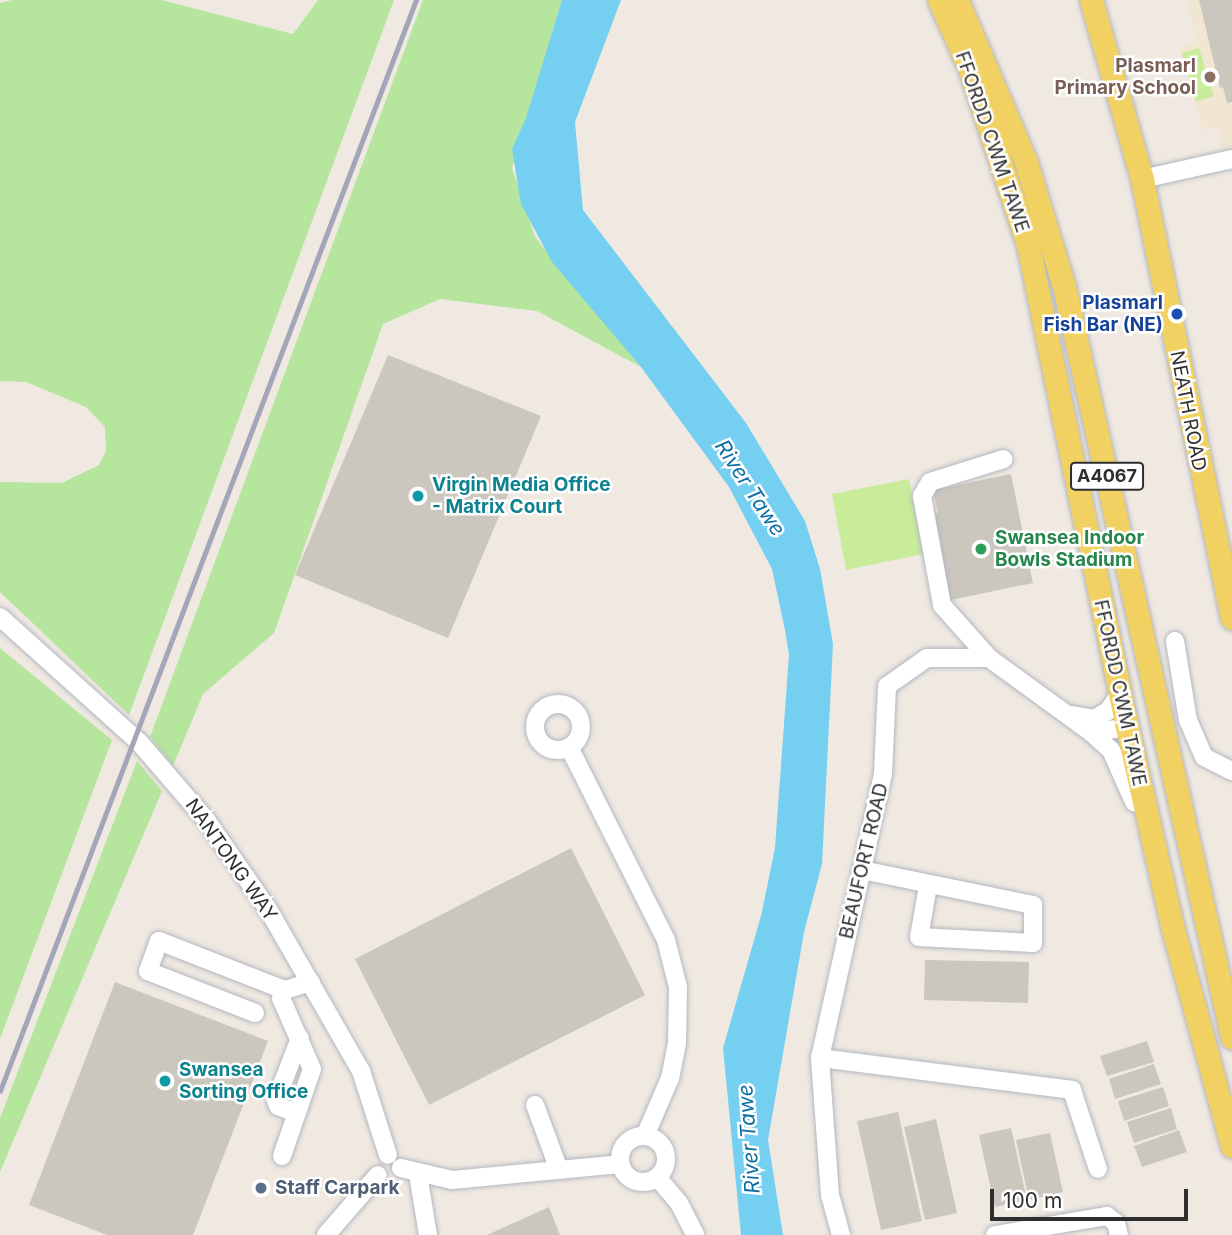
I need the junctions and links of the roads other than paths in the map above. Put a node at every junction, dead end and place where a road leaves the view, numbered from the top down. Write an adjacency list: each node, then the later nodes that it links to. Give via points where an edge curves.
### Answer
1 (939, 0): 12 (main road, FFORDD CWM TAWE / A4067, via 969,67 1028,245)
2 (957, 0): 6 (main road, FFORDD CWM TAWE / A4067, via 1044,216)
3 (1091, 0): 5 (main road, NEATH ROAD)
4 (1232, 159): 5 (street)
5 (1142, 179): 9 (main road, NEATH ROAD)
6 (1099, 442): 14 (main road, via 1106,543 1142,704); 24 (main road, FFORDD CWM TAWE / A4067)
7 (1004, 459): 11 (street, via 930,482 922,496 942,605)
8 (0, 617): 21 (street, NANTONG WAY, via 88,693 178,787 269,911)
9 (1232, 618)
10 (1175, 641): 17 (street, via 1188,720 1204,757)
11 (989, 658): 13 (street); 18 (street, BEAUFORT ROAD, via 927,658 887,686 884,774)
12 (1120, 694): 13 (street, via 1108,711 1094,719); 14 (main road, FFORDD CWM TAWE / A4067)
13 (1065, 713): 15 (street)
14 (1127, 727): 15 (street); 20 (main road, FFORDD CWM TAWE / A4067)
15 (1092, 733): 20 (street, via 1111,750 1126,775)
16 (569, 747): 27 (street, via 666,940 678,986 675,1055)
17 (1232, 771)
18 (862, 870): 19 (street); 25 (street, BEAUFORT ROAD)
19 (928, 886): 19 (street, via 1034,905 1033,943 919,937)
20 (1173, 929): 28 (main road, FFORDD CWM TAWE / A4067)
21 (311, 982): 22 (street); 29 (street, NANTONG WAY, via 361,1071)
22 (285, 990): 23 (street, via 159,942 148,971); 30 (street, via 282,1008 312,1069)
23 (255, 1013)
24 (1232, 1037)
25 (820, 1058): 33 (street, via 1072,1090); 40 (street, BEAUFORT ROAD, via 830,1195)
26 (535, 1105): 32 (street)
27 (645, 1136): 31 (street, via 625,1143); 36 (street, via 656,1140 666,1155)
28 (1232, 1146)
29 (388, 1155): 34 (street, NANTONG WAY); 35 (street, via 378,1160)
30 (282, 1156)
31 (620, 1164): 32 (street); 36 (street, via 635,1181)
32 (559, 1170): 34 (street, via 452,1180)
33 (1098, 1170)
34 (409, 1171): 35 (street, via 392,1179); 38 (street)
35 (379, 1175): 37 (street)
36 (657, 1177): 39 (street, via 679,1203)
37 (326, 1235)
38 (428, 1235)
39 (695, 1235)
40 (841, 1235)
41 (995, 1235): 42 (street, via 1107,1216 1116,1223)
42 (1119, 1235)

